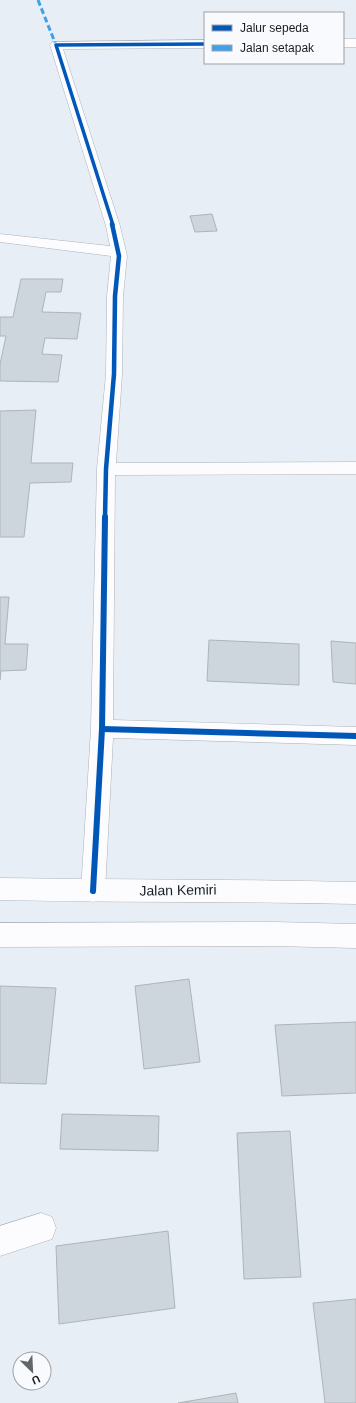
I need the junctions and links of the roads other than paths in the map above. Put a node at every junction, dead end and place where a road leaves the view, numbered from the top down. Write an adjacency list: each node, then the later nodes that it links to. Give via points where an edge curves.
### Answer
1 (344, 43): 2 (main road)
2 (356, 43)
3 (204, 44): 5 (main road, via 56,46)
4 (0, 238): 5 (main road)
5 (119, 252): 6 (main road, via 115,296 114,374)
6 (106, 468): 7 (main road); 8 (main road)
7 (356, 468)
8 (102, 729): 9 (main road); 11 (main road)
9 (356, 736)
10 (0, 890): 11 (main road, Jalan Kemiri)
11 (93, 892): 12 (main road, Jalan Kemiri, via 236,890)
12 (356, 893)
13 (0, 935): 14 (main road)
14 (356, 936)
15 (41, 1228): 16 (main road)
16 (0, 1241)

